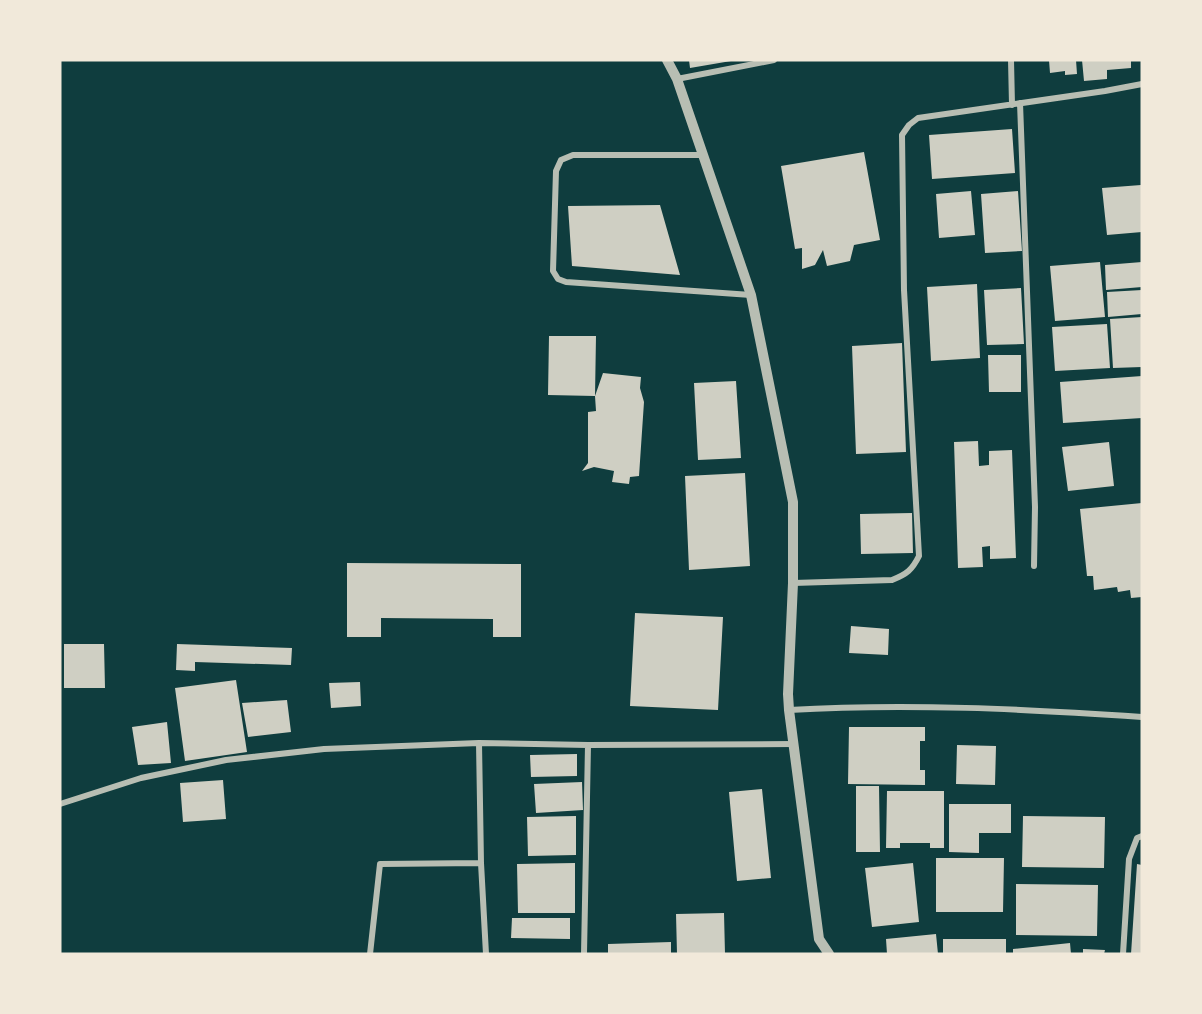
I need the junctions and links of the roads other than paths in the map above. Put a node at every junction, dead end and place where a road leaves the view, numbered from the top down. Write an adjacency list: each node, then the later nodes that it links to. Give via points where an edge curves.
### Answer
1 (667, 60): 4 (street)
2 (774, 60): 4 (street)
3 (1011, 60): 7 (street)
4 (677, 79): 8 (street)
5 (1142, 84): 6 (street)
6 (1020, 103): 7 (street); 10 (street)
7 (1012, 105): 11 (street, via 918,118 902,135 904,290 919,556 906,575 892,579)
8 (703, 155): 9 (street); 9 (street, via 573,155 561,160 556,171 553,271 566,282)
9 (751, 295): 11 (street, via 793,502)
10 (1034, 566)
11 (793, 583): 12 (street)
12 (789, 710): 13 (street, via 905,706); 15 (street)
13 (1142, 717)
14 (479, 742): 16 (street); 17 (street, via 324,749 226,760 141,778); 19 (street)
15 (794, 744): 16 (street); 23 (street, via 819,939)
16 (588, 745): 22 (street)
17 (60, 804)
18 (1142, 836): 24 (street, via 1137,838 1129,859)
19 (482, 863): 20 (street, via 380,864); 21 (street)
20 (370, 954)
21 (486, 954)
22 (584, 954)
23 (829, 954)
24 (1123, 954)

